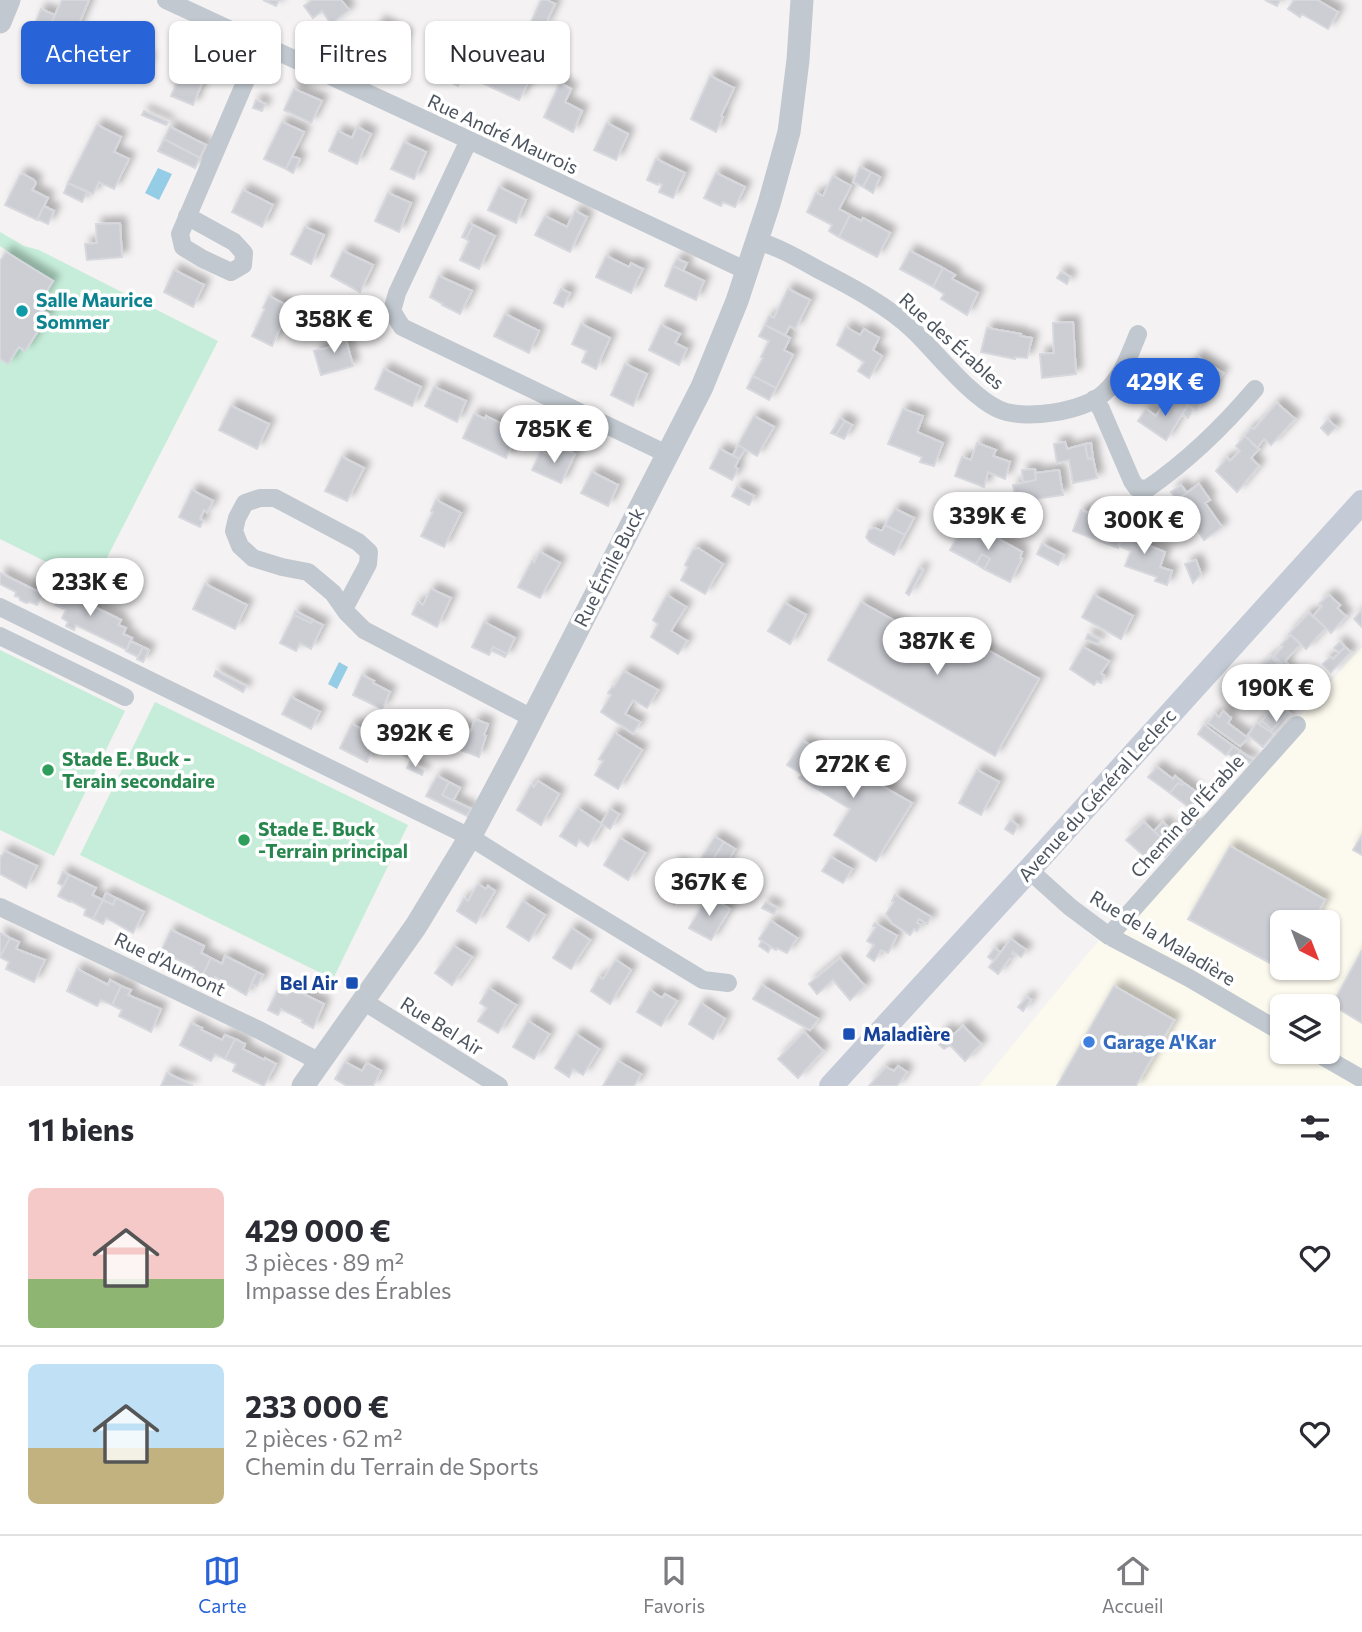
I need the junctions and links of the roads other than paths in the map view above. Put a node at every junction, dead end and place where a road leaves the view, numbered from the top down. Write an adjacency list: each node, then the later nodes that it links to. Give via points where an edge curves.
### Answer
1 (9, 0): 5 (street)
2 (166, 0): 4 (street, Rue André Maurois)
3 (802, 0): 10 (street, Rue Émile Buck, via 789,132)
4 (210, 21)
5 (0, 22)
6 (281, 54): 8 (street, Rue André Maurois)
7 (244, 84): 9 (street)
8 (469, 140): 11 (street, Rue André Maurois); 15 (street, via 397,293 392,311 402,327)
9 (187, 216)
10 (757, 240): 11 (street, Rue Émile Buck); 14 (street, Rue des Érables, via 862,293 910,327 999,410 1032,416 1075,408)
11 (747, 271): 15 (street, Rue Émile Buck, via 702,387)
12 (1138, 334): 14 (street, Rue des Érables, via 1124,370)
13 (1255, 389): 14 (street, via 1211,439 1147,489 1137,488 1132,481)
14 (1094, 399)
15 (667, 454): 21 (street, Rue Émile Buck)
16 (1362, 502): 24 (main road, Avenue du Général Leclerc)
17 (0, 607): 23 (street)
18 (344, 610): 18 (street, via 308,572 253,558 240,546 234,531 245,503 275,498 369,552 369,564); 21 (street, via 364,631)
19 (0, 636): 20 (street)
20 (125, 697)
21 (532, 718): 23 (street, Rue Émile Buck)
22 (1297, 726): 26 (street, Chemin de l'Érable)
23 (470, 837): 27 (street, via 703,980); 28 (street, Rue Émile Buck)
24 (1029, 870): 26 (street, Rue de la Maladière); 35 (main road, Avenue du Général Leclerc)
25 (0, 906): 30 (street, Rue d'Aumont)
26 (1109, 936): 29 (street, Rue de la Maladière)
27 (728, 983)
28 (363, 1001): 30 (street, Rue Émile Buck); 34 (street, Rue Bel Air)
29 (1270, 1025)
30 (320, 1062): 33 (street, Rue Émile Buck)
31 (1336, 1064): 32 (street)
32 (1362, 1079)
33 (303, 1086)
34 (499, 1086)
35 (831, 1086)

